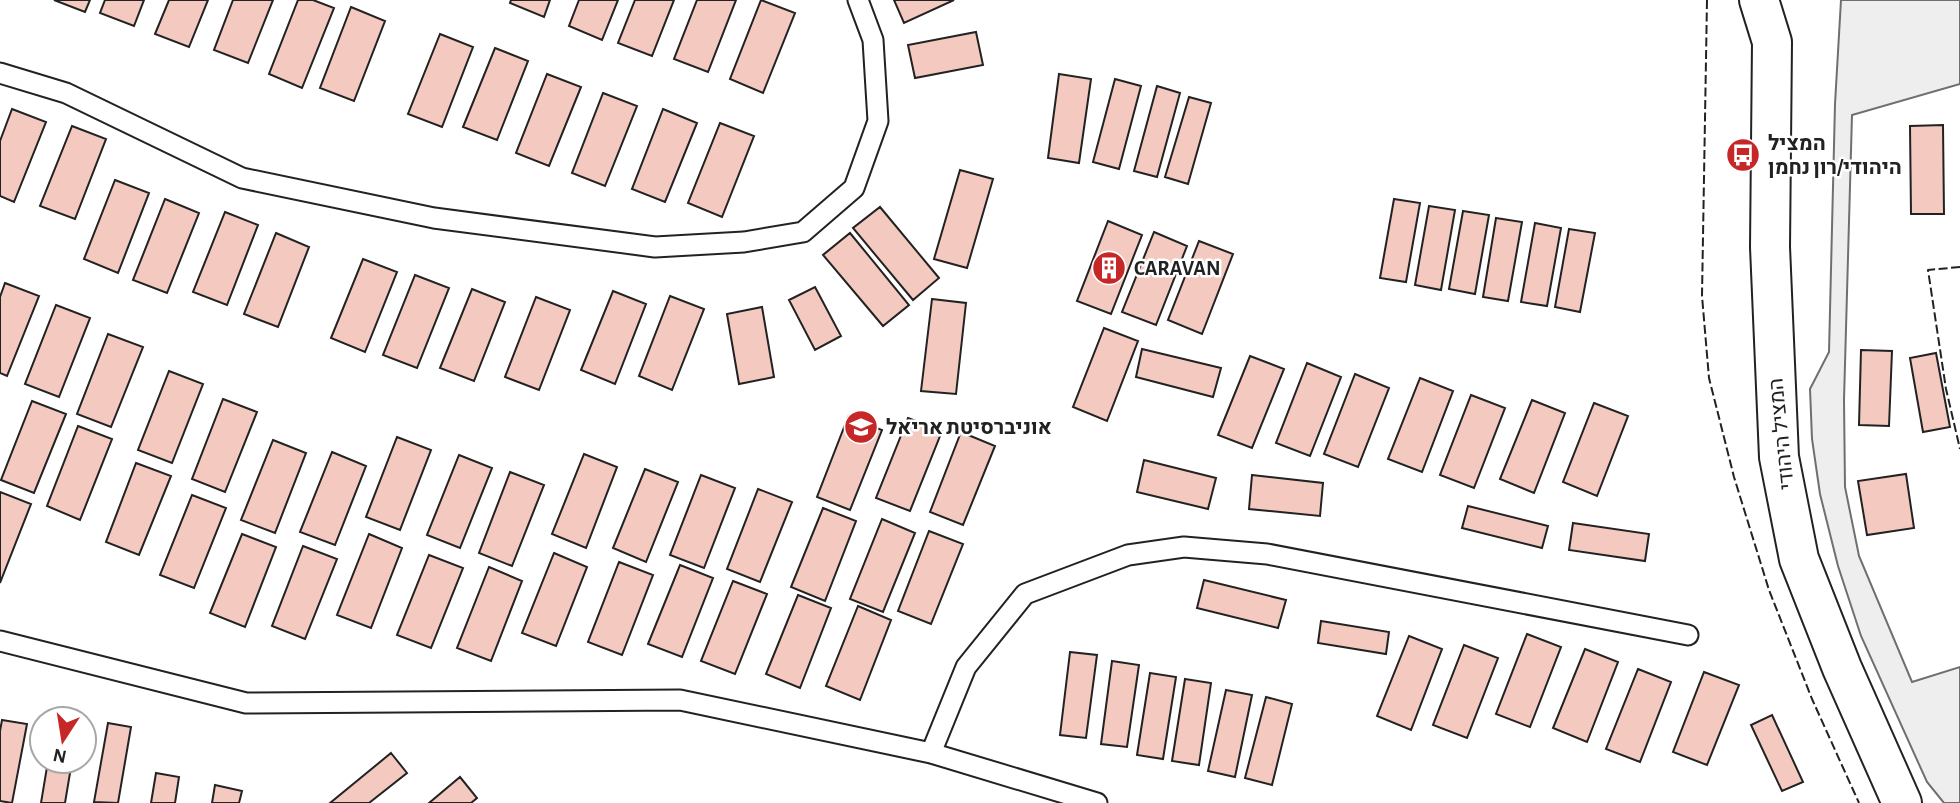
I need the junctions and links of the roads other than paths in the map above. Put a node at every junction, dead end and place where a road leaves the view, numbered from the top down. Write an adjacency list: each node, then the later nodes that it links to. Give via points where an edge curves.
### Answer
1 (858, 0): 5 (lane, via 873,40 878,121 853,188 803,232 744,242 655,247 433,218 242,178 66,93)
2 (1759, 0): 4 (street, המציל היהודי)
3 (1786, 0): 4 (street, המציל היהודי)
4 (1772, 42): 10 (street, המציל היהודי, via 1770,247 1779,457 1799,559)
5 (0, 74)
6 (1688, 635): 8 (lane, via 1267,554 1184,547 1128,555 1025,594 966,667)
7 (0, 640): 8 (lane, via 246,703 680,700)
8 (931, 753): 9 (lane)
9 (1097, 803)
10 (1902, 803)

